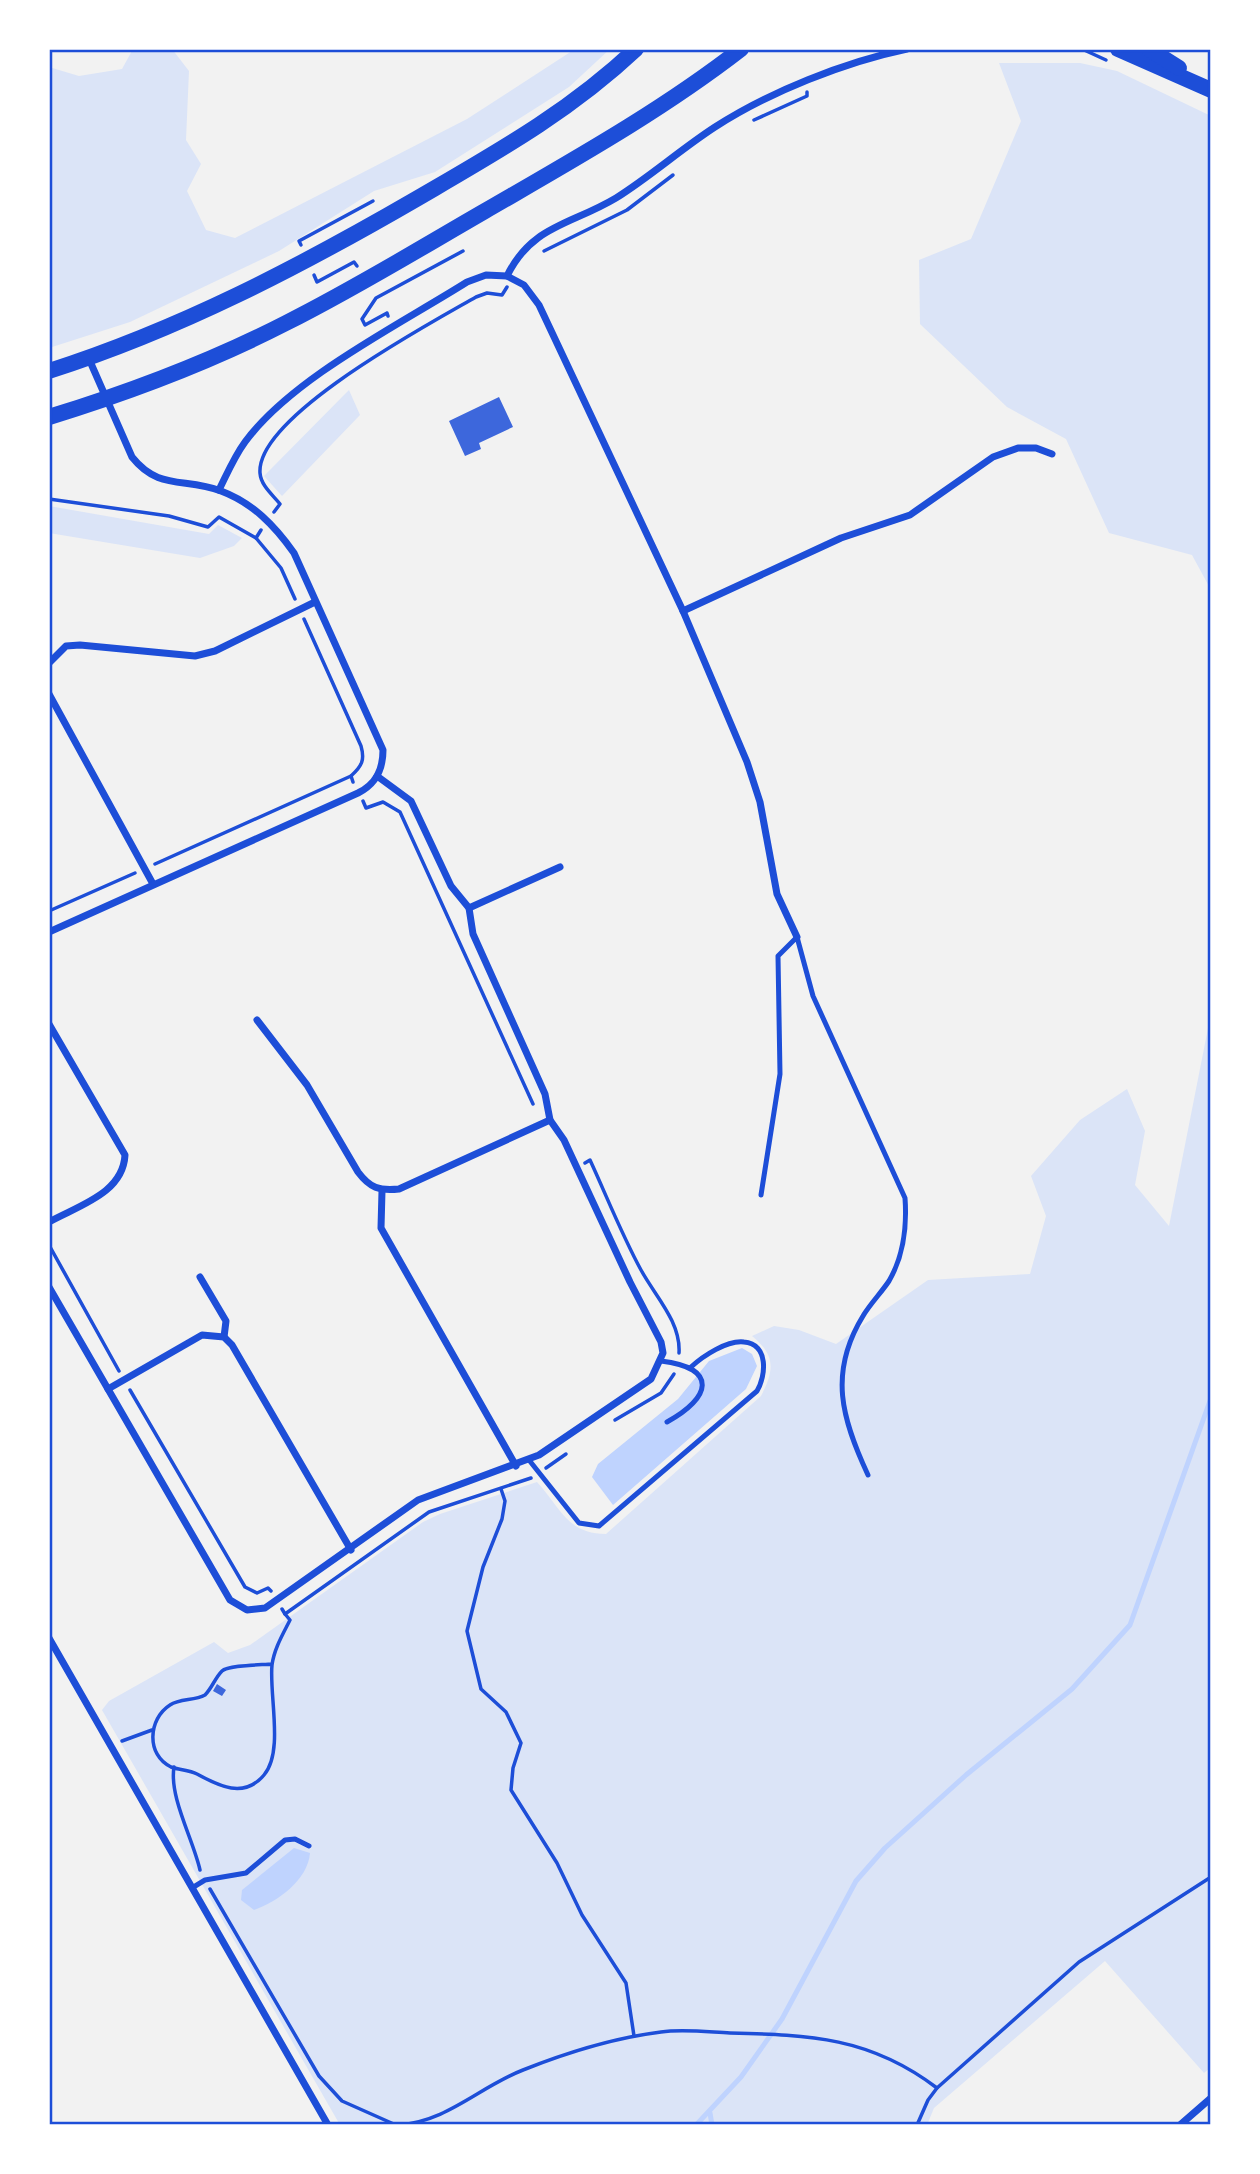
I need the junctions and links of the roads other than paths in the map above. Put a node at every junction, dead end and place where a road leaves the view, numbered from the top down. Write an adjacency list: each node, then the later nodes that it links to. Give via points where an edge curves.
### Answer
1 (636, 49): 8 (highway, via 598,85 539,128 308,262 235,298)
2 (741, 49): 10 (highway, via 681,94 603,142 365,280 221,354)
3 (907, 49): 7 (street, via 853,64 733,116 625,192 535,238 518,253)
4 (1118, 49): 5 (highway)
5 (1149, 56): 6 (highway)
6 (1211, 89)
7 (510, 277): 13 (street, via 486,275 467,282 300,390 246,441); 15 (street, via 524,285 540,305)
8 (89, 358): 9 (highway); 10 (street)
9 (49, 371)
10 (107, 399): 11 (highway); 13 (street, via 142,470 158,480)
11 (49, 417)
12 (1052, 454): 15 (street, via 1018,448 993,457 910,514 841,538)
13 (219, 490): 14 (street, via 268,520 295,553)
14 (315, 602): 16 (street, via 215,651 195,656 80,645 66,646); 18 (street, via 383,750)
15 (683, 611): 23 (street, via 747,762 760,802 778,894)
16 (49, 663)
17 (49, 694): 20 (street)
18 (377, 776): 20 (street, via 358,793); 21 (street, via 411,801 451,886)
19 (561, 867): 21 (street)
20 (152, 884): 22 (street)
21 (469, 908): 26 (street, via 473,934 545,1094)
22 (49, 932)
23 (797, 937): 28 (lane, via 778,956 780,1074); 39 (lane, via 813,996 905,1198 908,1229 893,1270 862,1317 845,1359 842,1400 848,1433)
24 (257, 1020): 27 (street, via 307,1085 358,1172 368,1185)
25 (49, 1024): 29 (street, via 125,1155 120,1179 112,1187)
26 (550, 1120): 27 (street, via 399,1189); 33 (street, via 564,1140 661,1342)
27 (382, 1191): 38 (street, via 381,1228)
28 (761, 1195)
29 (49, 1222)
30 (200, 1277): 32 (street, via 226,1321)
31 (49, 1287): 35 (street)
32 (224, 1336): 35 (street, via 202,1335); 40 (street)
33 (661, 1361): 34 (lane); 37 (street, via 651,1380)
34 (691, 1367): 36 (lane, via 701,1377 701,1393 683,1413); 37 (lane, via 711,1353 744,1342 759,1351 765,1372 757,1391 599,1526 579,1523)
35 (108, 1389): 40 (street, via 230,1600 247,1610 265,1608)
36 (667, 1422)
37 (529, 1460): 38 (street)
38 (516, 1466): 40 (street, via 418,1500)
39 (868, 1475)
40 (351, 1550)
41 (49, 1638): 43 (street)
42 (309, 1846): 43 (lane, via 285,1840 246,1873 205,1880)
43 (192, 1888): 45 (street)
44 (1211, 2098): 46 (street)
45 (328, 2125)
46 (1180, 2125)

